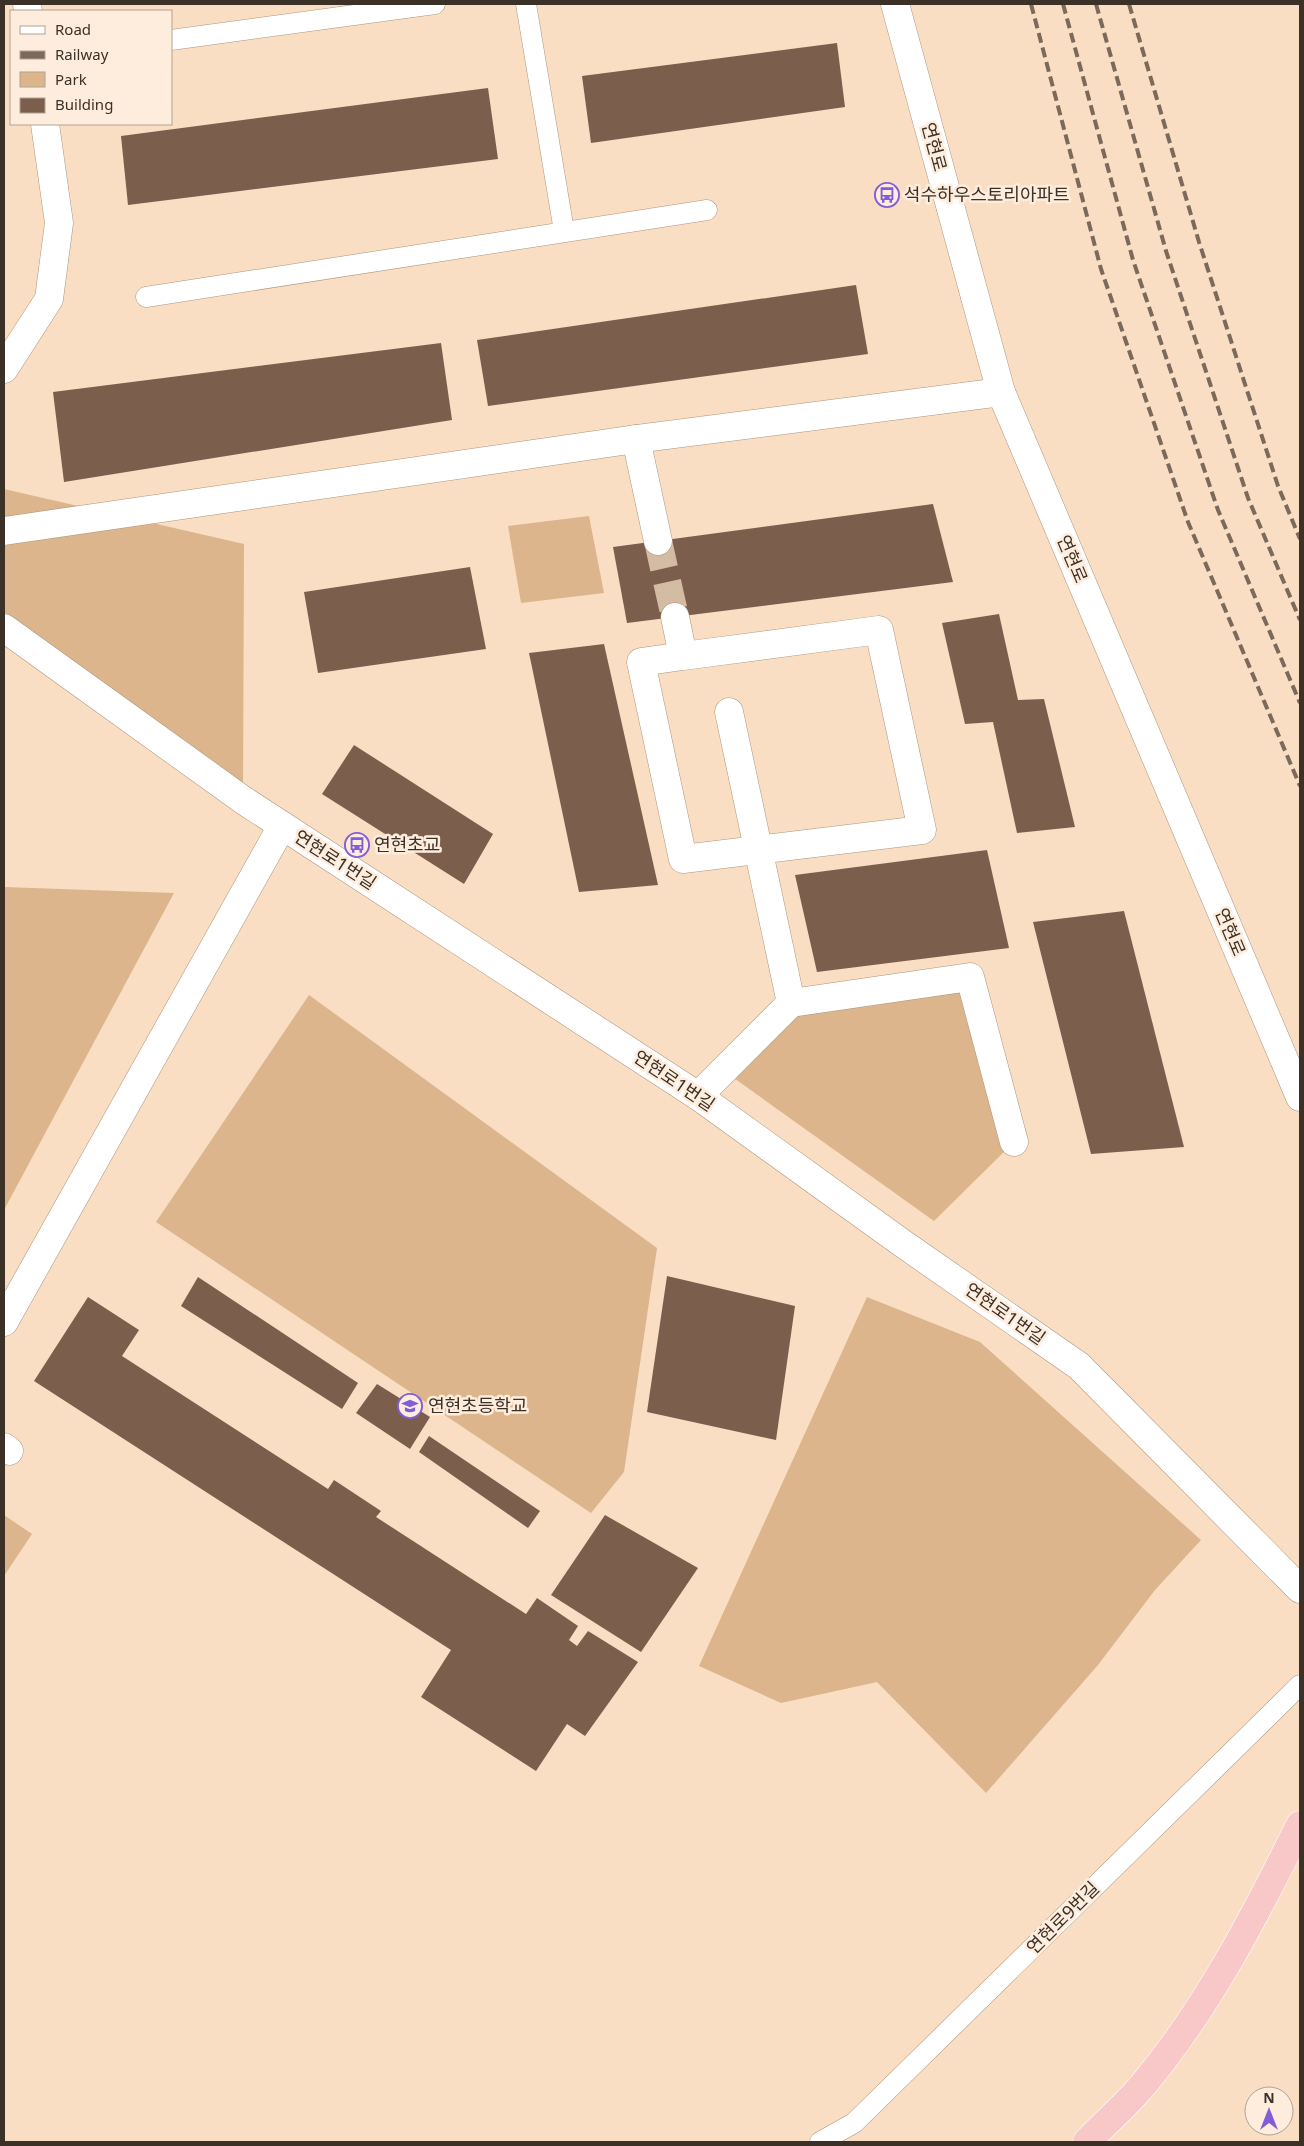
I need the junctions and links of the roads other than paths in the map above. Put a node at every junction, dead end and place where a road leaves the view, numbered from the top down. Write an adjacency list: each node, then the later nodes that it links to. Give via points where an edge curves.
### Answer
1 (436, 4): 4 (lane)
2 (526, 4): 7 (lane)
3 (895, 4): 10 (street, 연현로)
4 (172, 40)
5 (45, 125): 9 (street, via 59,224 49,299)
6 (707, 210): 7 (lane)
7 (564, 231): 8 (lane)
8 (146, 297)
9 (4, 369)
10 (1001, 392): 11 (street); 22 (street, 연현로)
11 (636, 439): 12 (street); 13 (street)
12 (4, 531)
13 (658, 541)
14 (675, 617): 16 (street)
15 (4, 628): 18 (street, 연현로1번길)
16 (683, 656): 19 (street, via 641,662 683,859); 19 (street, via 879,630 922,830)
17 (729, 712): 19 (street)
18 (282, 826): 21 (street, 연현로1번길); 24 (street)
19 (758, 850): 20 (street)
20 (791, 1003): 21 (street); 23 (street, via 970,977)
21 (698, 1096): 25 (street, 연현로1번길, via 1078,1366)
22 (1300, 1097)
23 (1014, 1142)
24 (4, 1322)
25 (1300, 1589)
26 (1300, 1685): 28 (lane, 연현로9번길, via 854,2123)
27 (1300, 1825): 29 (highway, via 1237,1948 1190,2023 1142,2086)
28 (820, 2142)
29 (1087, 2142)

